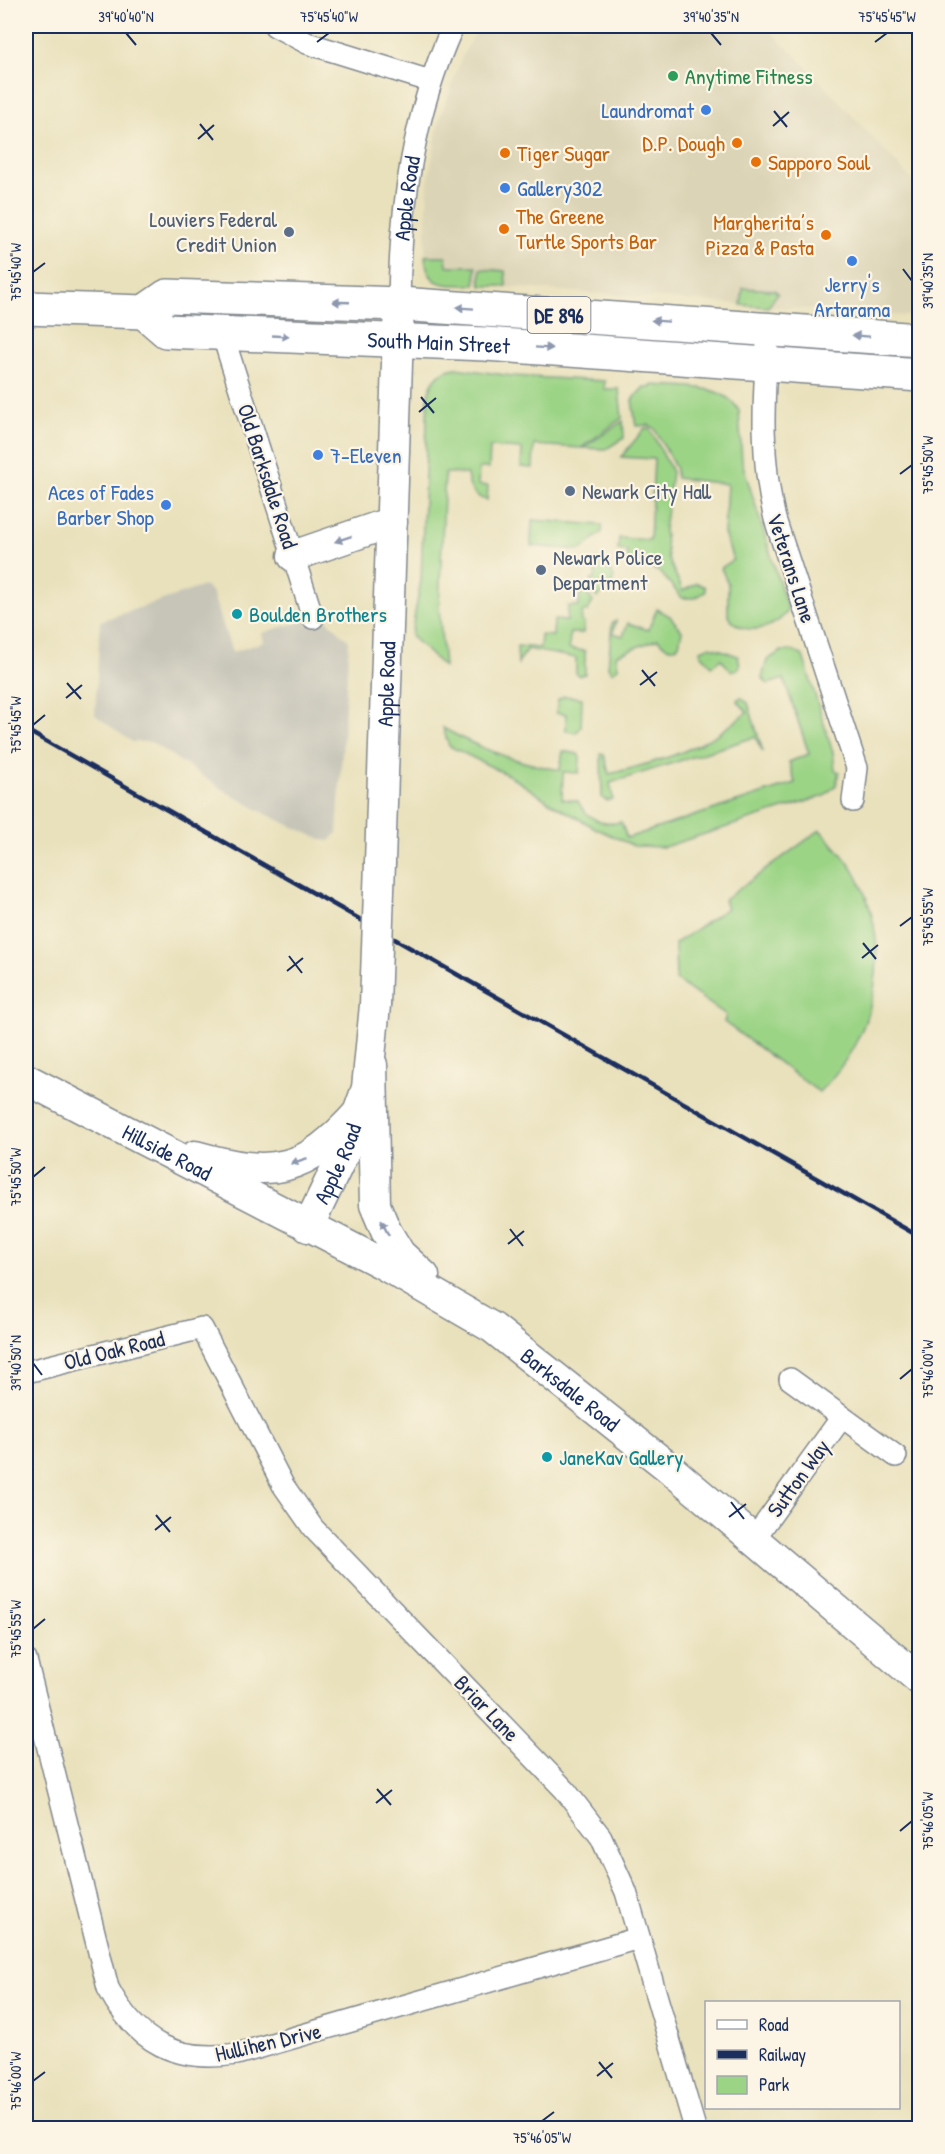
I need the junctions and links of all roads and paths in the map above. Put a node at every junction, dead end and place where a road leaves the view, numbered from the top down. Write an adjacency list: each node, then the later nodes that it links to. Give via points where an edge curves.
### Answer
1 (275, 26): 3 (street, via 307,43)
2 (453, 26): 3 (street, Apple Road)
3 (430, 81): 4 (street, Apple Road, via 406,183)
4 (399, 304): 6 (main road, South Main Street / DE 896, one-way to 6, via 167,296); 7 (main road, South Main Street / DE 896, one-way to 4); 10 (street, Apple Road)
5 (26, 308): 6 (main road)
6 (144, 312): 8 (main road, South Main Street / DE 896, via 166,331)
7 (768, 329): 9 (main road, South Main Street / DE 896, one-way to 7); 11 (street, Veterans Lane)
8 (222, 333): 10 (main road, South Main Street / DE 896, one-way to 10); 14 (street, Old Barksdale Road)
9 (920, 340)
10 (398, 341): 11 (main road, South Main Street / DE 896, one-way to 11); 13 (street, Apple Road)
11 (766, 364): 12 (main road, South Main Street / DE 896); 16 (street, Veterans Lane, via 762,441 768,489 857,768)
12 (920, 375)
13 (392, 522): 14 (street, one-way to 14); 17 (street, Apple Road, bridge)
14 (293, 556): 15 (street, Old Barksdale Road)
15 (313, 618)
16 (853, 801)
17 (372, 1065): 19 (street, Apple Road); 22 (street, one-way to 17, via 400,1254 375,1205)
18 (26, 1079): 20 (street, Hillside Road)
19 (359, 1112): 20 (street, one-way to 20, via 323,1148 307,1159 282,1167 256,1169); 21 (street, Apple Road)
20 (146, 1142): 21 (street, Hillside Road)
21 (308, 1227): 22 (street, Barksdale Road)
22 (470, 1312): 28 (street, Barksdale Road, via 560,1378)
23 (202, 1328): 24 (street, Old Oak Road); 31 (street, Briar Lane, via 283,1485 313,1528 585,1815 614,1862)
24 (26, 1372)
25 (790, 1379): 26 (street, Sutton Way)
26 (842, 1417): 27 (street, Sutton Way); 28 (street, Sutton Way)
27 (896, 1456)
28 (754, 1539): 30 (street, Barksdale Road)
29 (26, 1660): 31 (street, Hullihen Drive, via 108,1988 119,2009 154,2044 197,2057 237,2054)
30 (920, 1680)
31 (639, 1938): 32 (street, Briar Lane)
32 (694, 2128)

